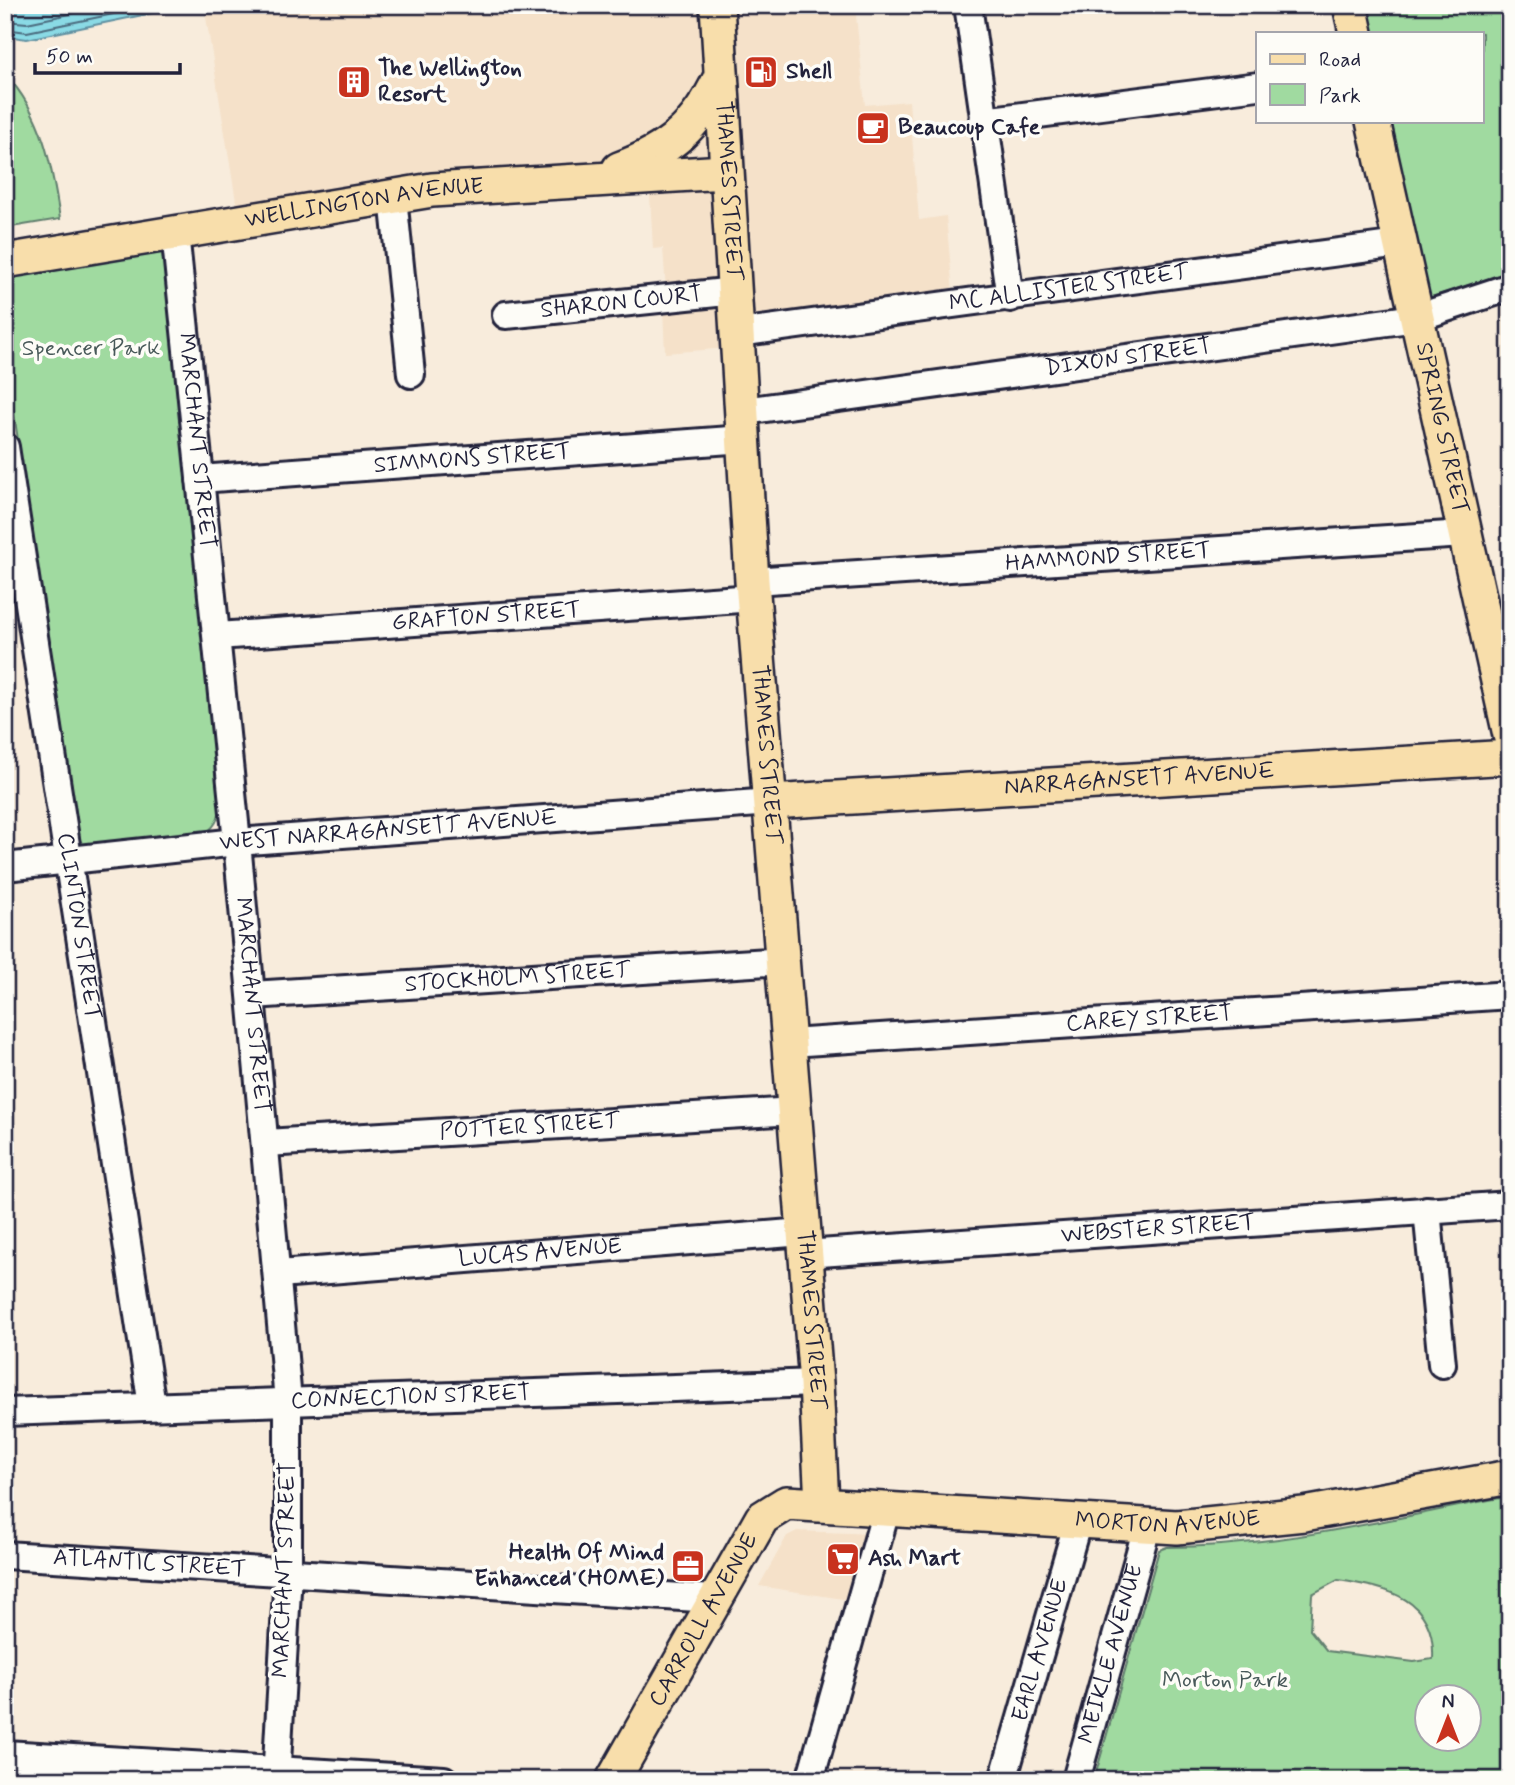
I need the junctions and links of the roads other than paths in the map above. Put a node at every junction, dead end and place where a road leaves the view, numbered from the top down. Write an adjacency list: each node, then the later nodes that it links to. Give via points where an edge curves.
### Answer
1 (717, 5): 5 (main road, THAMES STREET)
2 (968, 5): 7 (street)
3 (1350, 5): 4 (main road)
4 (1356, 32)
5 (720, 78): 9 (main road, THAMES STREET); 10 (main road, via 694,121 671,144)
6 (1256, 86): 7 (street)
7 (983, 121): 17 (street)
8 (1373, 122): 13 (main road, SPRING STREET)
9 (725, 172): 10 (main road, WELLINGTON AVENUE); 16 (main road, THAMES STREET)
10 (596, 178): 11 (main road, WELLINGTON AVENUE)
11 (393, 197): 12 (main road, WELLINGTON AVENUE); 21 (street)
12 (174, 232): 14 (main road, WELLINGTON AVENUE); 24 (street, MARCHANT STREET)
13 (1399, 244): 17 (street, MC ALLISTER STREET); 19 (main road, SPRING STREET)
14 (5, 261)
15 (1510, 287): 19 (street, DIXON STREET)
16 (735, 291): 18 (street, SHARON COURT); 20 (main road, THAMES STREET)
17 (1010, 298): 20 (street, MC ALLISTER STREET)
18 (506, 315)
19 (1416, 318): 22 (street, DIXON STREET); 25 (main road, SPRING STREET)
20 (738, 333): 22 (main road, THAMES STREET)
21 (411, 374)
22 (744, 425): 24 (street, SIMMONS STREET); 26 (main road, THAMES STREET)
23 (5, 447): 32 (street, CLINTON STREET)
24 (200, 479): 27 (street, MARCHANT STREET)
25 (1464, 534): 26 (street, HAMMOND STREET); 28 (main road, SPRING STREET)
26 (753, 590): 27 (street, GRAFTON STREET); 30 (main road, THAMES STREET)
27 (217, 636): 31 (street, MARCHANT STREET)
28 (1510, 735)
29 (1510, 757): 30 (main road, NARRAGANSETT AVENUE)
30 (771, 802): 31 (street, WEST NARRAGANSETT AVENUE); 34 (main road, THAMES STREET)
31 (237, 842): 32 (street, WEST NARRAGANSETT AVENUE); 35 (street, MARCHANT STREET)
32 (70, 860): 33 (street, WEST NARRAGANSETT AVENUE); 47 (street, CLINTON STREET)
33 (5, 867)
34 (784, 961): 35 (street, STOCKHOLM STREET); 37 (main road, THAMES STREET)
35 (252, 995): 39 (street, MARCHANT STREET)
36 (1510, 995): 37 (street, CAREY STREET)
37 (790, 1043): 38 (main road, THAMES STREET)
38 (794, 1111): 39 (street, POTTER STREET); 42 (main road, THAMES STREET)
39 (266, 1143): 43 (street, MARCHANT STREET)
40 (1510, 1205): 41 (street, WEBSTER STREET)
41 (1427, 1210): 42 (street, WEBSTER STREET); 44 (street)
42 (804, 1243): 43 (street, LUCAS AVENUE); 45 (main road, THAMES STREET)
43 (279, 1274): 46 (street, MARCHANT STREET)
44 (1441, 1364)
45 (816, 1383): 46 (street, CONNECTION STREET); 50 (main road, THAMES STREET)
46 (288, 1402): 47 (street, CONNECTION STREET); 55 (street, MARCHANT STREET)
47 (152, 1406): 48 (street, CONNECTION STREET)
48 (5, 1412)
49 (1510, 1477): 53 (main road, MORTON AVENUE, via 1254,1521)
50 (822, 1504): 51 (main road, MORTON AVENUE); 56 (main road, CARROLL AVENUE, via 786,1503 762,1518)
51 (886, 1511): 52 (main road, MORTON AVENUE); 61 (street)
52 (1078, 1521): 53 (main road, MORTON AVENUE); 62 (street, EARL AVENUE)
53 (1147, 1527): 63 (street, MEIKLE AVENUE)
54 (5, 1555): 55 (street, ATLANTIC STREET)
55 (288, 1573): 56 (street, ATLANTIC STREET); 58 (street, MARCHANT STREET)
56 (714, 1599): 60 (main road, CARROLL AVENUE)
57 (5, 1754): 58 (street)
58 (276, 1775): 59 (street)
59 (444, 1780)
60 (613, 1780)
61 (810, 1780)
62 (1003, 1780)
63 (1076, 1780)

